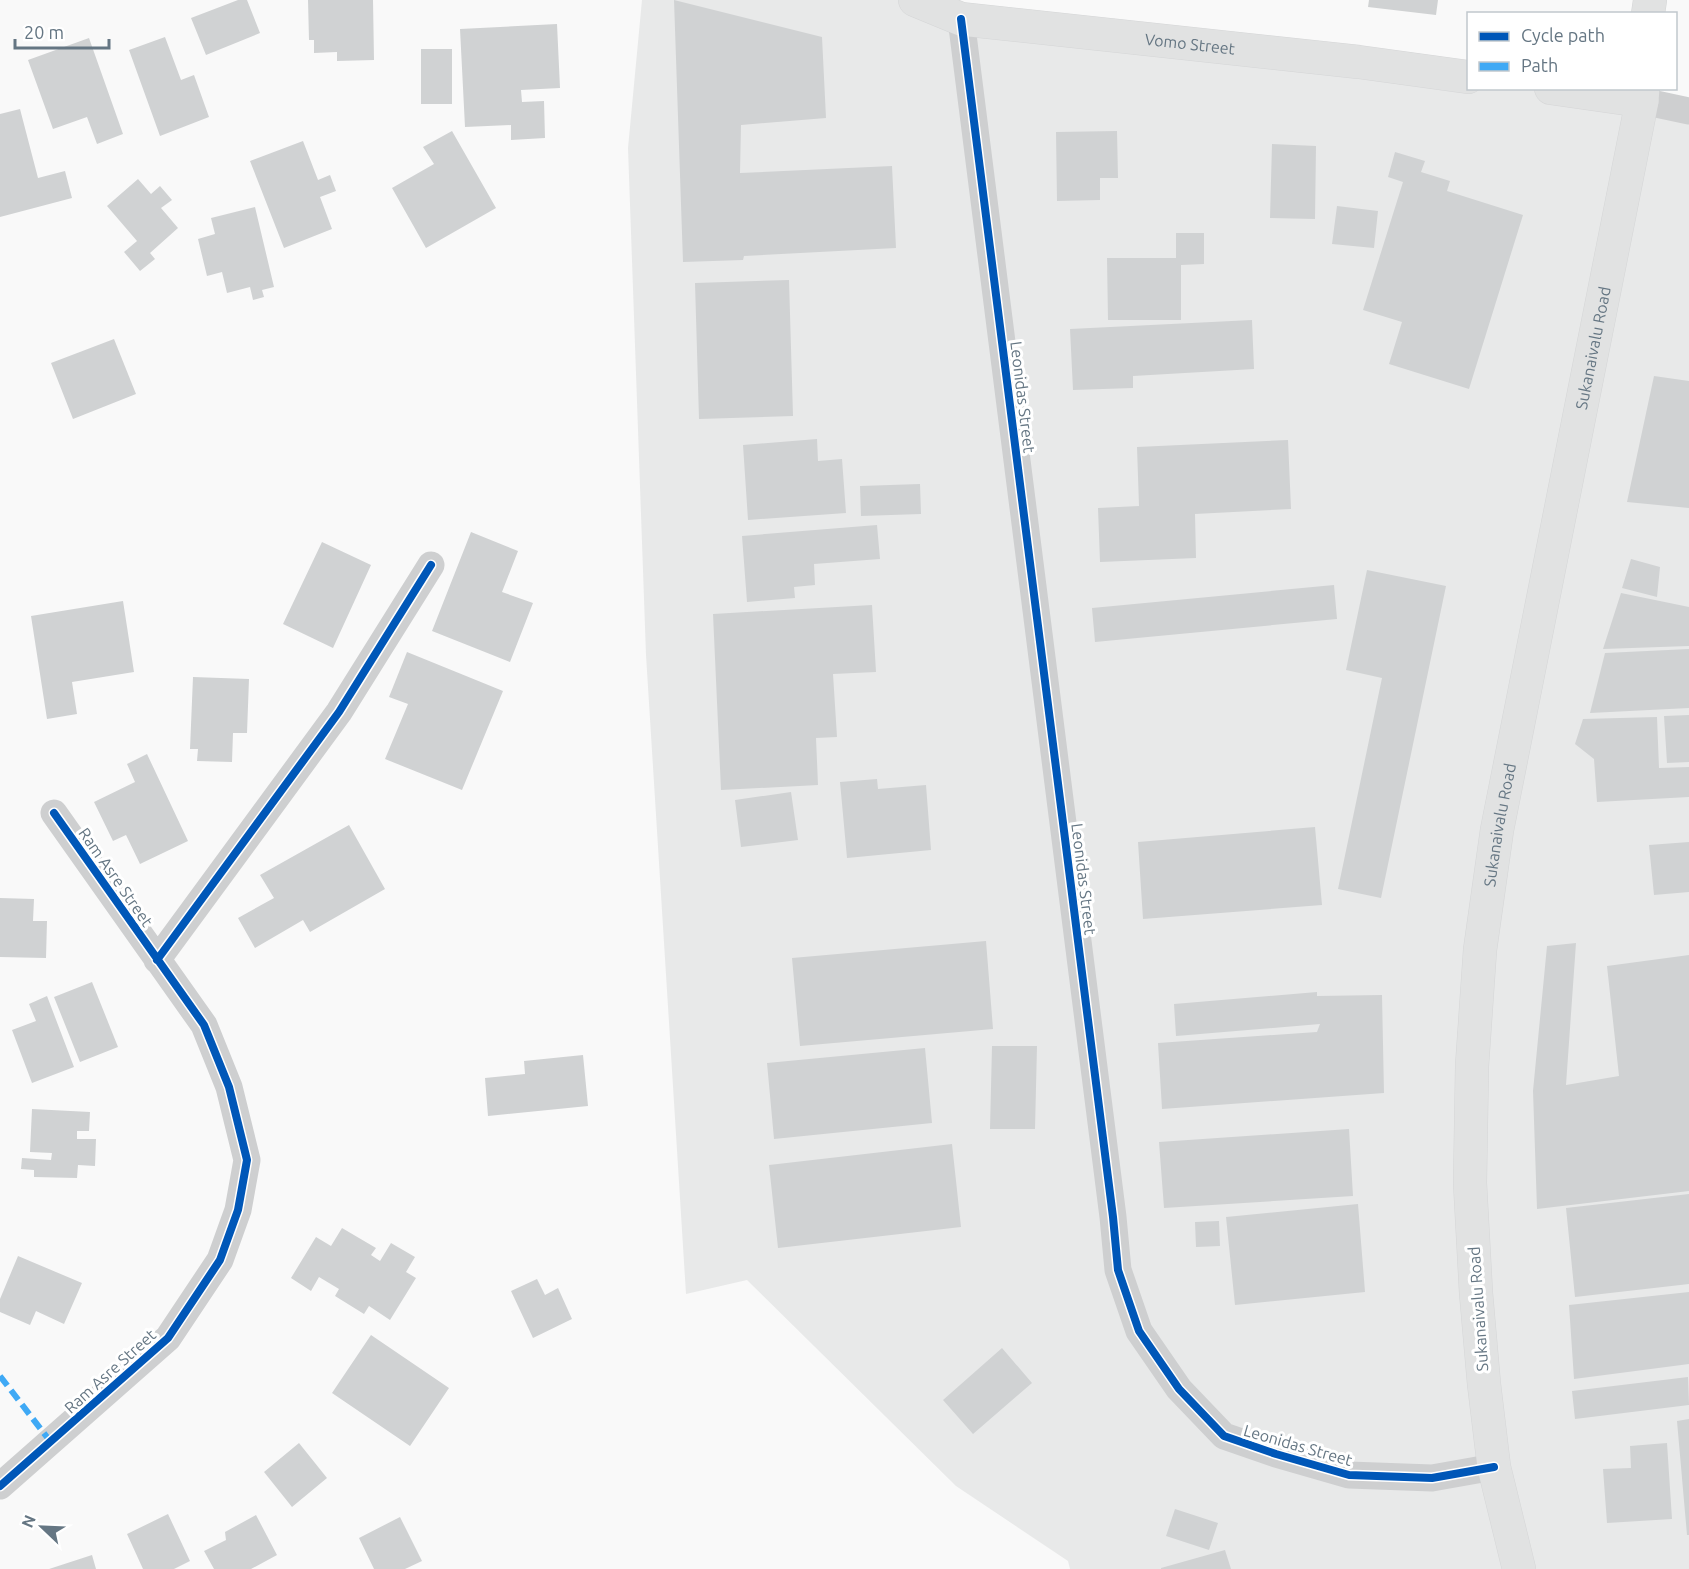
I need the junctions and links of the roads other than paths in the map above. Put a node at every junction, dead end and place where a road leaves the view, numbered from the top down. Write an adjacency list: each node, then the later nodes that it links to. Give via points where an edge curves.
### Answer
1 (915, 0): 2 (main road, Vomo Street)
2 (961, 19): 3 (main road, Vomo Street); 10 (street, Leonidas Street, via 1118,1270 1139,1331 1179,1389 1224,1436 1349,1475 1432,1478)
3 (1467, 77)
4 (1577, 90): 5 (main road)
5 (1642, 95): 6 (street); 10 (main road, Sukanaivalu Road, via 1499,818 1480,950 1472,1066 1470,1183 1477,1304)
6 (1689, 111)
7 (431, 565): 9 (street, via 339,712)
8 (54, 813): 9 (street, Ram Asre Street)
9 (157, 960): 11 (street, Ram Asre Street, via 204,1025 229,1087 247,1160 238,1210 220,1260 168,1338)
10 (1494, 1467): 12 (main road, Sukanaivalu Road)
11 (0, 1486)
12 (1519, 1569)

